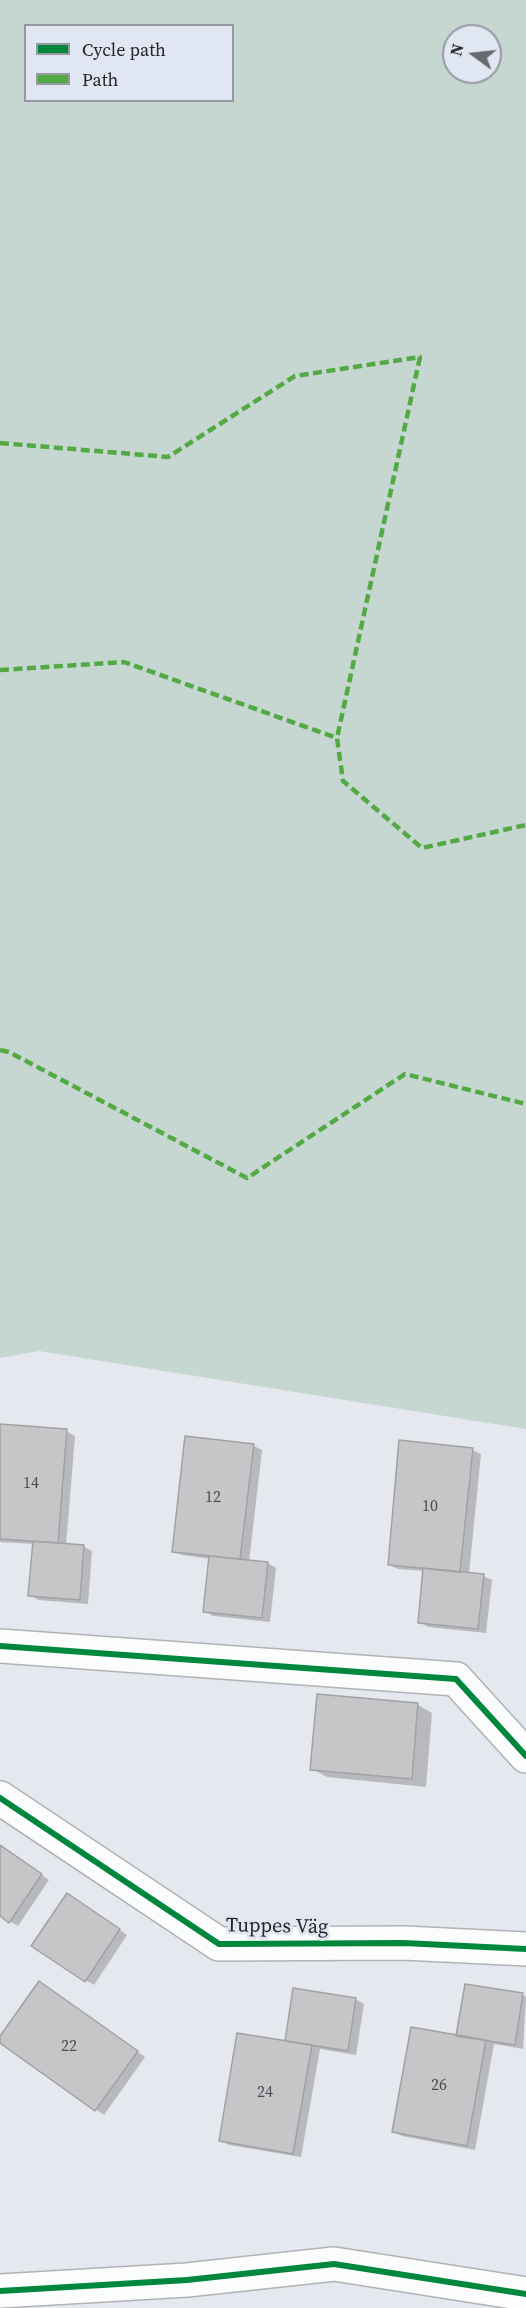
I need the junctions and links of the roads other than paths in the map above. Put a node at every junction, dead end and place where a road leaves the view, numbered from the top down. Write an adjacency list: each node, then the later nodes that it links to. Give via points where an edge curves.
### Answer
1 (0, 1646): 2 (street, via 456,1679)
2 (526, 1756)
3 (0, 1798): 4 (street, Tuppes Väg, via 219,1944 404,1943)
4 (526, 1949)
5 (0, 2291): 6 (street)
6 (182, 2294): 7 (street, via 334,2264)
7 (526, 2294)

